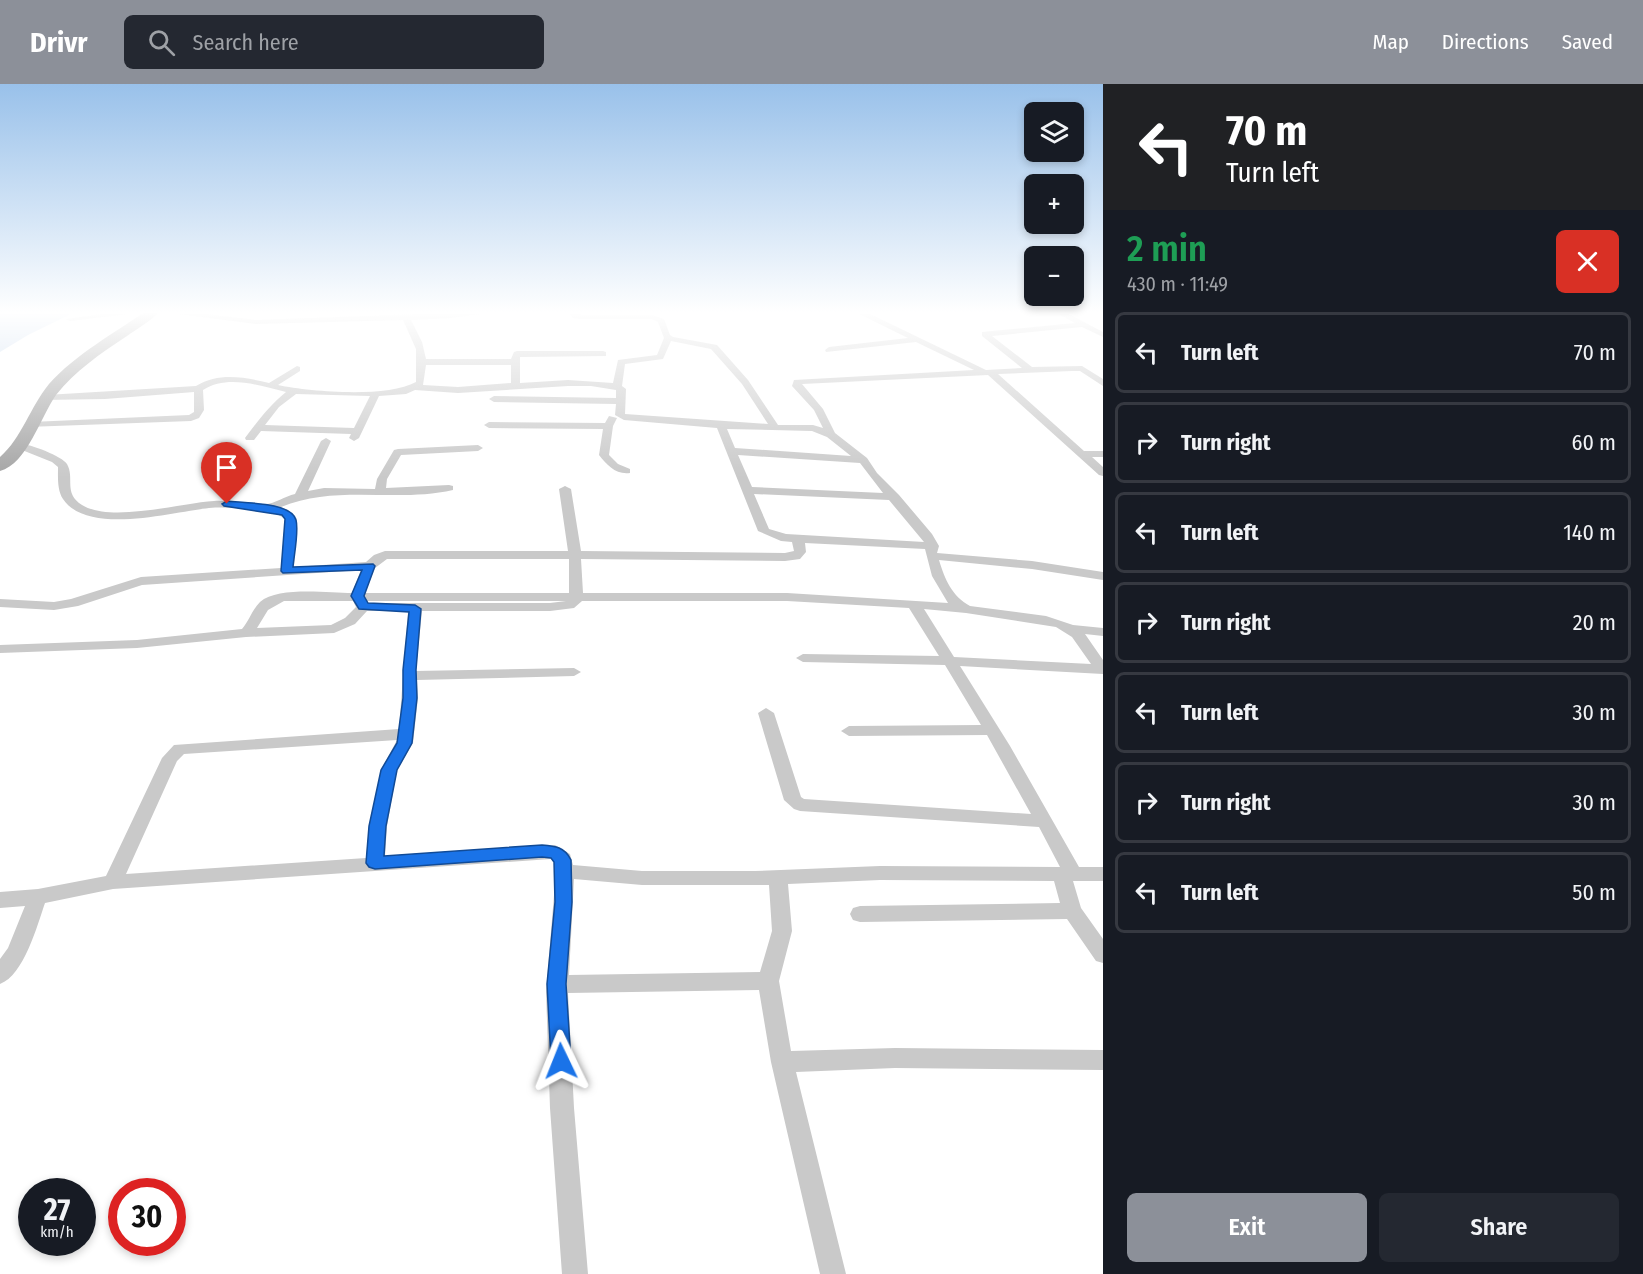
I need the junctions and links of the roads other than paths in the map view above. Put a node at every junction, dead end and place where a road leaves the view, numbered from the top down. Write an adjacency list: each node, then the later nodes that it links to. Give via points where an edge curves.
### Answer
1 (77, 367): 21 (main road)
2 (423, 367): 16 (street)
3 (515, 367): 15 (street)
4 (620, 367): 17 (street)
5 (731, 367): 28 (street)
6 (975, 367): 12 (street)
7 (1026, 367): 11 (street)
8 (1093, 367): 9 (street)
9 (1072, 368): 11 (street); 13 (street, via 1082,369)
10 (297, 369): 14 (street)
11 (1029, 369): 12 (street)
12 (987, 372): 32 (street, via 797,382 818,409); 38 (street)
13 (1103, 382)
14 (272, 385): 18 (street, via 214,381); 19 (street)
15 (516, 385): 16 (street, via 457,390); 17 (street, via 586,383)
16 (416, 387): 20 (street)
17 (617, 387): 23 (street, via 621,389)
18 (198, 388): 21 (street); 25 (street, via 200,412 191,418)
19 (294, 391): 20 (street); 29 (street)
20 (376, 393): 29 (street, via 355,435)
21 (46, 398): 25 (main road)
22 (494, 399): 23 (street)
23 (620, 401): 24 (street)
24 (620, 415): 27 (street); 30 (street, via 610,420)
25 (32, 425): 35 (main road)
26 (489, 425): 30 (street)
27 (721, 426): 28 (street); 37 (street)
28 (775, 427): 32 (street, via 813,428)
29 (256, 428): 33 (street)
30 (608, 431): 31 (street); 42 (street, via 604,455)
31 (538, 435)
32 (831, 435): 40 (street)
33 (250, 438)
34 (326, 441): 48 (street)
35 (21, 446): 41 (main road); 50 (street, via 63,466 67,497 77,507 95,513 141,514 210,504)
36 (478, 448): 47 (street, via 398,452 382,479)
37 (731, 451): 40 (street); 46 (street)
38 (1083, 454): 39 (street); 43 (street)
39 (1103, 454)
40 (863, 460): 49 (street)
41 (0, 466)
42 (626, 471)
43 (1103, 473)
44 (449, 488): 47 (street)
45 (565, 489): 53 (street)
46 (746, 490): 49 (street); 51 (street, via 764,531)
47 (380, 492): 48 (street, via 324,491)
48 (300, 495): 50 (street)
49 (895, 497): 52 (street)
50 (269, 508): 55 (street, via 286,513 291,519)
51 (798, 538): 52 (street); 53 (street, via 800,552 785,557)
52 (932, 551): 56 (street); 62 (street, via 940,578 954,603)
53 (575, 554): 54 (street, via 385,555); 57 (street)
54 (369, 566): 55 (street); 58 (street)
55 (287, 571): 59 (street, via 141,581 54,606)
56 (1103, 576)
57 (576, 595): 58 (street); 60 (street, via 787,597); 61 (street, via 569,605 550,607)
58 (360, 601): 61 (street); 64 (street, via 350,621 334,628); 64 (street, via 283,597 272,600 260,608)
59 (0, 603)
60 (914, 604): 62 (street); 68 (street)
61 (415, 609): 71 (street)
62 (965, 609): 63 (street)
63 (1071, 629): 65 (street); 69 (street)
64 (246, 633): 66 (street, via 137,645)
65 (1103, 633)
66 (0, 650)
67 (803, 658): 68 (street)
68 (949, 661): 69 (street); 73 (street)
69 (1103, 670)
70 (574, 672): 71 (street)
71 (410, 676): 75 (street)
72 (766, 713): 76 (street, via 793,800 800,805)
73 (992, 730): 74 (street); 76 (street)
74 (849, 731)
75 (406, 734): 77 (street, via 389,770); 82 (street, via 180,749 170,758)
76 (1044, 821): 79 (street)
77 (375, 863): 78 (street, via 542,851 555,852 563,860); 82 (street)
78 (565, 872): 81 (street, via 642,878); 90 (street)
79 (1067, 874): 80 (street); 81 (street); 85 (street)
80 (1103, 874)
81 (778, 877): 89 (street, via 782,931)
82 (113, 882): 83 (street)
83 (38, 897): 84 (street); 88 (street, via 17,952)
84 (0, 900)
85 (1072, 911): 86 (street); 87 (street)
86 (860, 914)
87 (1103, 955)
88 (0, 975)
89 (768, 981): 90 (street); 92 (street)
90 (557, 984): 93 (street)
91 (1103, 1060): 92 (street, via 895,1058)
92 (782, 1062): 94 (street)
93 (575, 1274)
94 (832, 1274)

